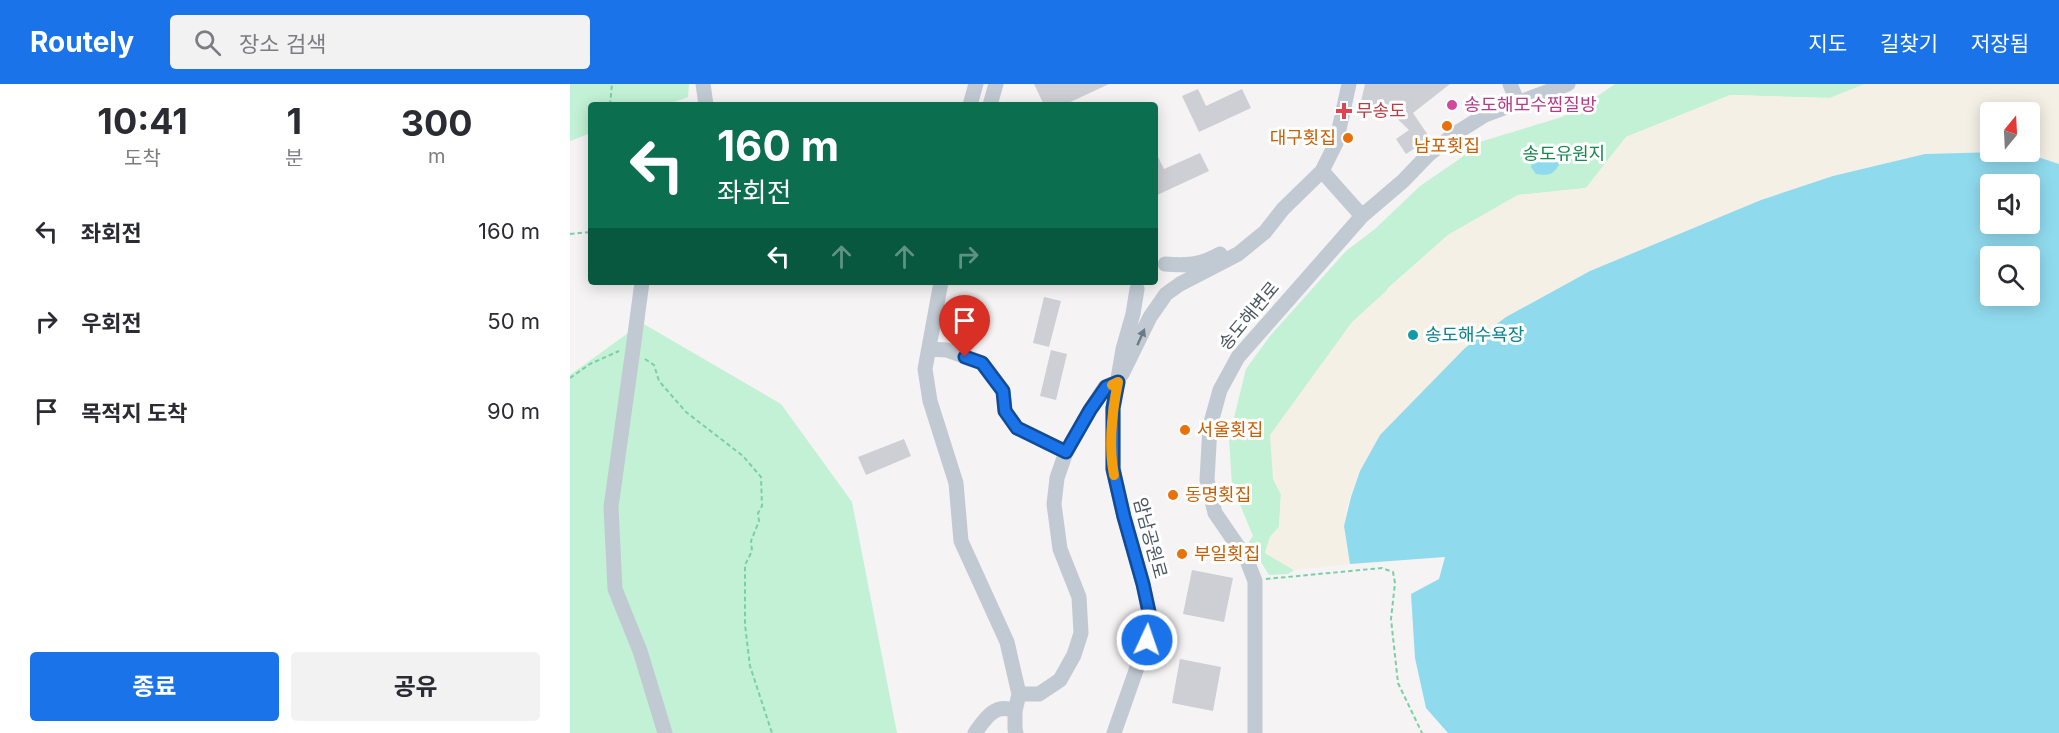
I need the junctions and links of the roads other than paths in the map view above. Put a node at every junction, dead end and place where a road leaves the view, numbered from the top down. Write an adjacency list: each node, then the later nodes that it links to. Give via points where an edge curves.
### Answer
1 (704, 84): 7 (street)
2 (976, 84): 8 (street)
3 (996, 84): 9 (street)
4 (1349, 84): 11 (street, 암남공원로, via 1336,143)
5 (1510, 84): 10 (street)
6 (1568, 84): 10 (street, 송도해변로)
7 (706, 102)
8 (971, 102)
9 (991, 102)
10 (1518, 103): 13 (street, 송도해변로, via 1485,115 1454,135)
11 (1322, 171): 12 (street, 암남공원로); 13 (street)
12 (1283, 209): 14 (street, 암남공원로, via 1213,258 1186,266); 18 (street, 암남공원로, via 1265,232 1238,254)
13 (1362, 216): 28 (street, 송도해변로, via 1238,357 1220,390 1210,426 1207,480 1215,513 1246,558 1254,580)
14 (1160, 262): 18 (street, via 1170,270 1173,279)
15 (642, 285): 24 (street, via 611,507 615,589 640,651)
16 (940, 285): 19 (street)
17 (1136, 285): 18 (street, via 1150,298); 20 (street, 암남공원로)
18 (1167, 294): 20 (street, 암남공원로, one-way to 18, via 1150,317)
19 (929, 349): 21 (street, via 947,350 982,363 1003,391 1005,411 1017,428); 22 (street, via 925,369 930,401 956,483 961,541 1007,642)
20 (1118, 382): 21 (street, via 1106,387); 27 (street, 암남공원로, via 1113,408 1113,469 1152,626)
21 (1066, 452): 22 (street, via 1054,504 1060,549 1079,597 1081,633 1060,680 1039,694)
22 (1019, 694): 23 (street)
23 (1015, 711): 25 (street, via 996,710); 26 (street)
24 (665, 733)
25 (975, 733)
26 (1016, 733)
27 (1114, 733)
28 (1255, 733)

